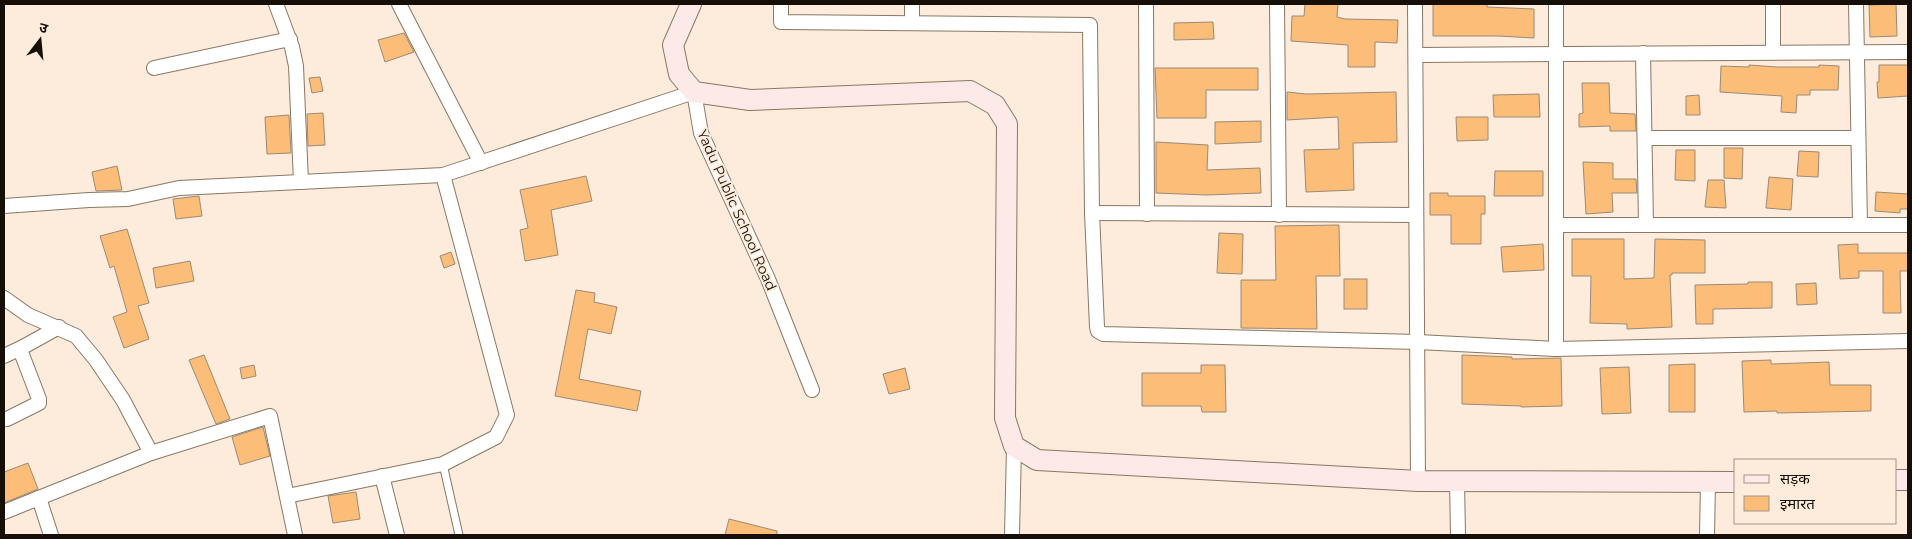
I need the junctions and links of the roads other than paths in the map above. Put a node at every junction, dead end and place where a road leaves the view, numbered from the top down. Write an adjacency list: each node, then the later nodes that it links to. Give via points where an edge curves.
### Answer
1 (276, 4): 13 (street)
2 (399, 4): 24 (street)
3 (690, 4): 21 (street, Yadu Public School Road, via 673,44 679,74)
4 (781, 4): 12 (street, via 781,22)
5 (912, 4): 12 (street)
6 (1146, 4): 29 (street)
7 (1277, 4): 30 (street)
8 (1416, 4): 19 (street)
9 (1556, 4): 17 (street)
10 (1773, 4): 14 (street)
11 (1856, 4): 15 (street)
12 (912, 23): 28 (street, via 1090,25)
13 (290, 40): 20 (street); 26 (street, via 296,66)
14 (1773, 52): 15 (street); 18 (street)
15 (1856, 52): 16 (street); 23 (street)
16 (1908, 52)
17 (1556, 53): 18 (street); 19 (street); 33 (street)
18 (1643, 53): 22 (street)
19 (1416, 54): 31 (street)
20 (154, 68)
21 (694, 92): 24 (street); 43 (street, Yadu Public School Road, via 701,133 768,279); 45 (street, via 750,100 970,92 995,105 1007,124 1005,418)
22 (1644, 138): 23 (street); 34 (street)
23 (1858, 138): 32 (street)
24 (481, 163): 25 (street)
25 (443, 175): 26 (street); 47 (street, via 507,415 496,438)
26 (301, 182): 27 (street, via 179,188 128,199)
27 (4, 206)
28 (1092, 213): 29 (street); 39 (street, via 1097,326 1100,333)
29 (1147, 214): 30 (street)
30 (1279, 215): 31 (street)
31 (1416, 216): 39 (street)
32 (1860, 224): 34 (street); 35 (street)
33 (1556, 225): 34 (street); 41 (street)
34 (1646, 225)
35 (1908, 225)
36 (4, 298): 37 (street, via 28,315)
37 (59, 327): 40 (street); 46 (street, via 76,336 96,360 123,400)
38 (1908, 341): 41 (street)
39 (1418, 342): 41 (street); 49 (street)
40 (23, 347): 42 (street); 44 (street, via 21,352 39,403)
41 (1556, 349)
42 (4, 356)
43 (812, 390)
44 (7, 419)
45 (1014, 446): 49 (street, via 1037,460); 60 (street)
46 (151, 453): 53 (street, via 270,416); 54 (street)
47 (443, 464): 48 (street); 59 (lane)
48 (382, 476): 53 (street); 58 (street)
49 (1418, 481): 50 (street)
50 (1457, 481): 52 (street); 61 (street)
51 (1734, 482): 52 (street)
52 (1708, 483): 62 (street)
53 (287, 496): 57 (street)
54 (39, 498): 55 (street); 56 (street)
55 (4, 512)
56 (51, 535)
57 (295, 535)
58 (398, 535)
59 (459, 535)
60 (1012, 535)
61 (1458, 535)
62 (1707, 535)

